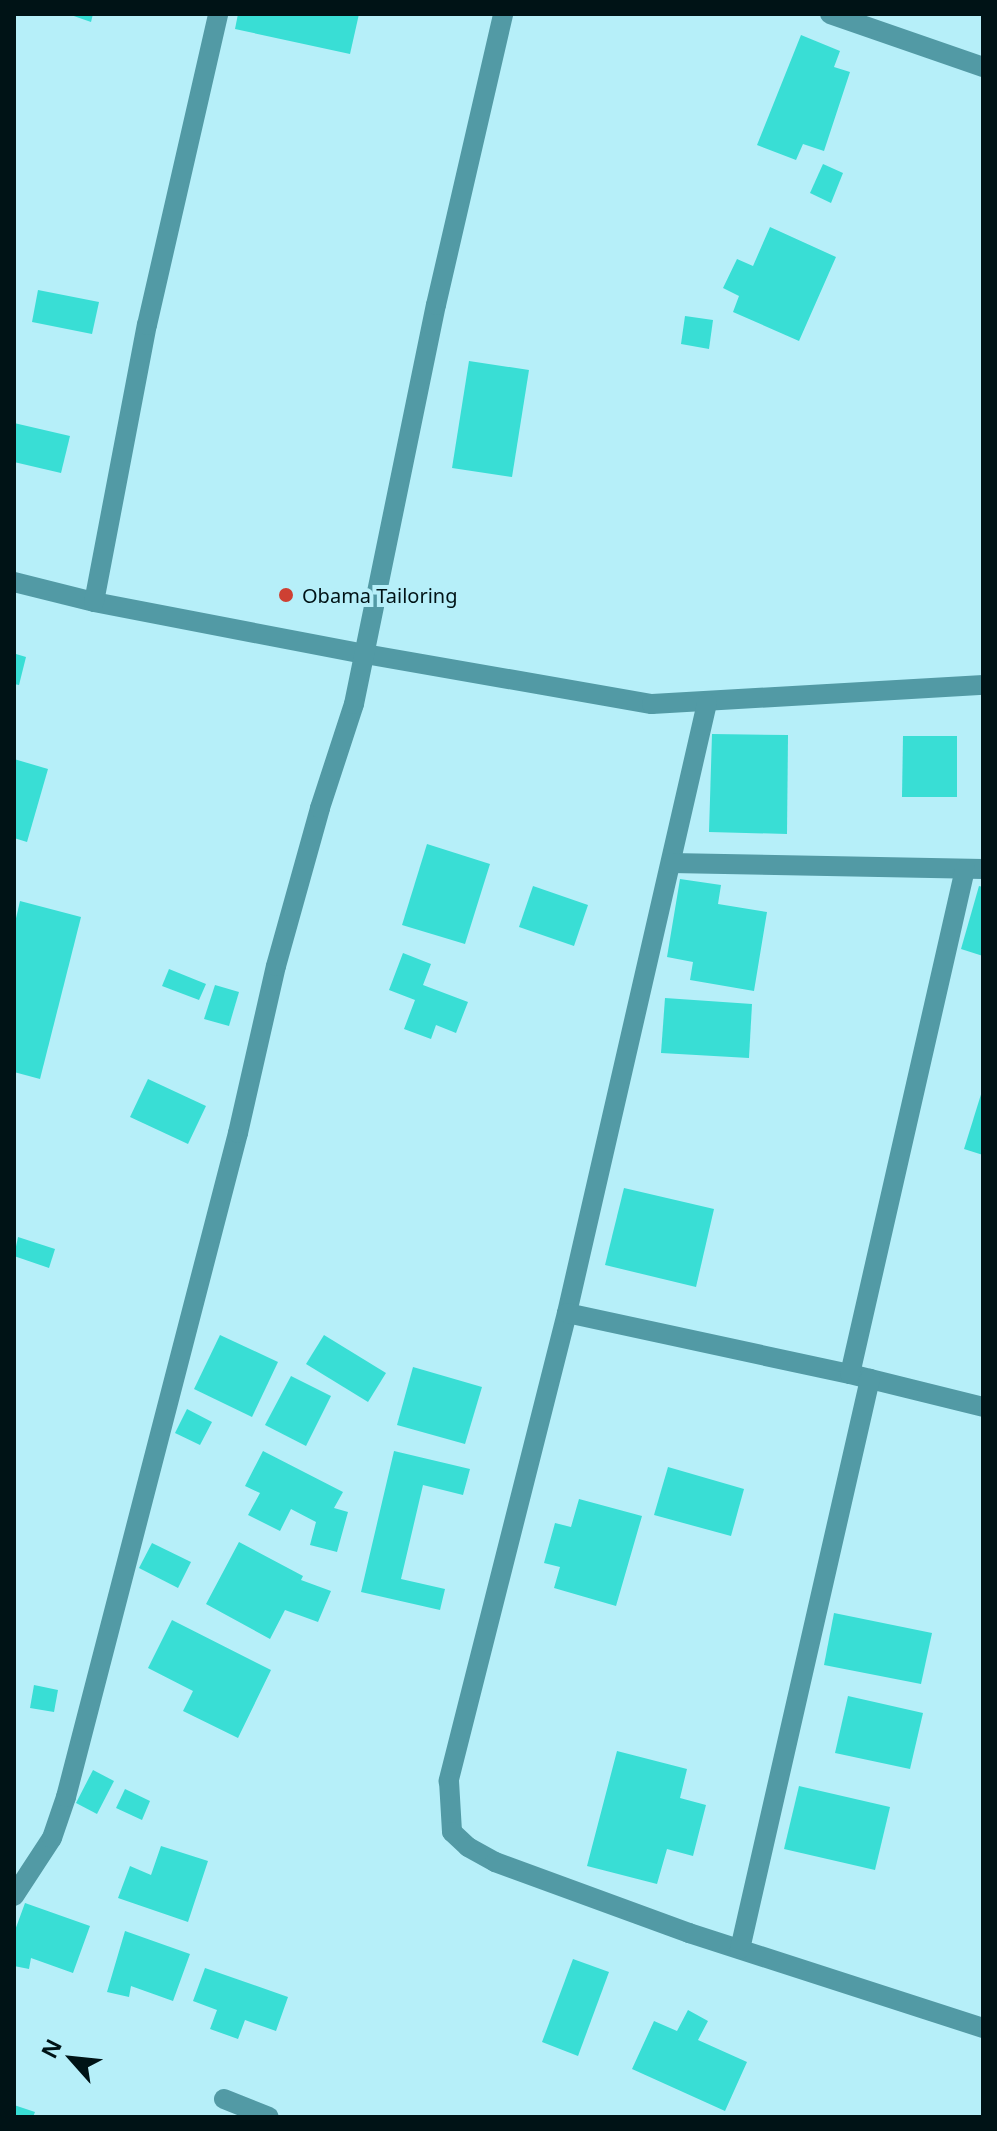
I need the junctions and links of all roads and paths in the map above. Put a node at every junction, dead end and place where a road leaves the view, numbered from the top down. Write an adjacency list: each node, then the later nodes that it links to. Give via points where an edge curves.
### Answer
1 (218, 14): 6 (street, via 147,325)
2 (503, 14): 7 (street, via 436,305)
3 (830, 14): 4 (street)
4 (983, 67)
5 (14, 582): 6 (street)
6 (94, 602): 7 (street)
7 (365, 654): 9 (street, via 652,704); 15 (street, via 276,966 208,1254 66,1797 52,1838)
8 (983, 685): 9 (street)
9 (707, 703): 10 (street)
10 (671, 863): 11 (street); 12 (street)
11 (974, 869): 13 (street)
12 (567, 1313): 13 (street); 16 (street, via 449,1781 452,1832 495,1862)
13 (860, 1377): 14 (street); 16 (street)
14 (983, 1407)
15 (14, 1896)
16 (740, 1949): 17 (street)
17 (983, 2028)
18 (224, 2099): 19 (street)
19 (269, 2117)

